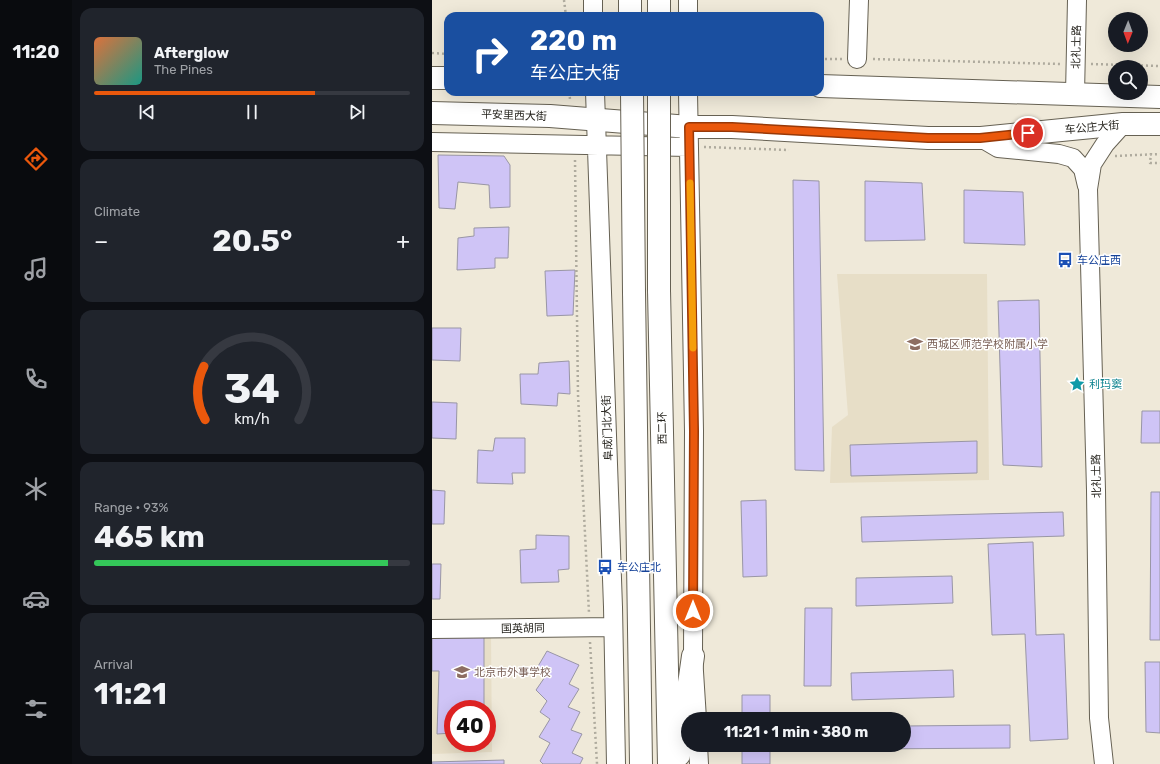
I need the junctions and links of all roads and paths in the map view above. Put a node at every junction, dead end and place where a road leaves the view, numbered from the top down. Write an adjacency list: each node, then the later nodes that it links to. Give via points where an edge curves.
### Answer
1 (564, 0): 8 (path)
2 (593, 0): 9 (street)
3 (630, 0): 10 (main road)
4 (659, 0): 11 (main road)
5 (688, 0): 12 (street)
6 (859, 0): 16 (street)
7 (1077, 0): 17 (street, 北礼士路)
8 (566, 12)
9 (593, 12)
10 (630, 12)
11 (659, 12)
12 (688, 12)
13 (432, 53): 14 (path)
14 (444, 54)
15 (824, 59): 16 (path)
16 (857, 59): 17 (path)
17 (1076, 64): 18 (path); 22 (street, 北礼士路)
18 (1160, 66)
19 (432, 78): 20 (main road)
20 (444, 78)
21 (824, 86): 22 (main road)
22 (1075, 94): 28 (main road)
23 (569, 96): 30 (path)
24 (595, 96): 31 (street, 阜成门北大街)
25 (632, 96): 50 (main road, bridge)
26 (659, 96): 51 (main road, 西二环, bridge, via 659,290)
27 (688, 96): 34 (street)
28 (1160, 97)
29 (432, 113): 30 (main road, 平安里西大街)
30 (572, 117): 31 (main road, 平安里西大街)
31 (596, 119): 34 (main road, 平安里西大街); 38 (street, 阜成门北大街)
32 (1123, 124): 33 (main road, 车公庄大街); 35 (main road, 车公庄大街); 41 (street, 北礼士路, via 1092,164)
33 (1160, 124)
34 (689, 137): 35 (main road, 车公庄大街, via 732,127 928,138); 38 (street); 45 (street, via 694,431)
35 (980, 138): 41 (street, 北礼士路, via 998,148 1059,154 1073,158 1083,168)
36 (432, 142): 37 (street)
37 (575, 144): 38 (street); 42 (path, via 578,395)
38 (597, 145): 43 (street, 阜成门北大街)
39 (1151, 154): 40 (path, via 1150,163)
40 (1160, 163)
41 (1088, 189): 54 (street, 北礼士路, via 1099,718)
42 (590, 627): 43 (street, 国英胡同); 44 (street, 国英胡同); 48 (path)
43 (613, 627): 49 (street, 阜成门北大街)
44 (432, 629)
45 (693, 656): 46 (street); 52 (main road)
46 (697, 712)
47 (698, 752): 53 (street)
48 (597, 764)
49 (616, 764)
50 (641, 764)
51 (669, 764)
52 (678, 764)
53 (699, 764)
54 (1104, 764)

